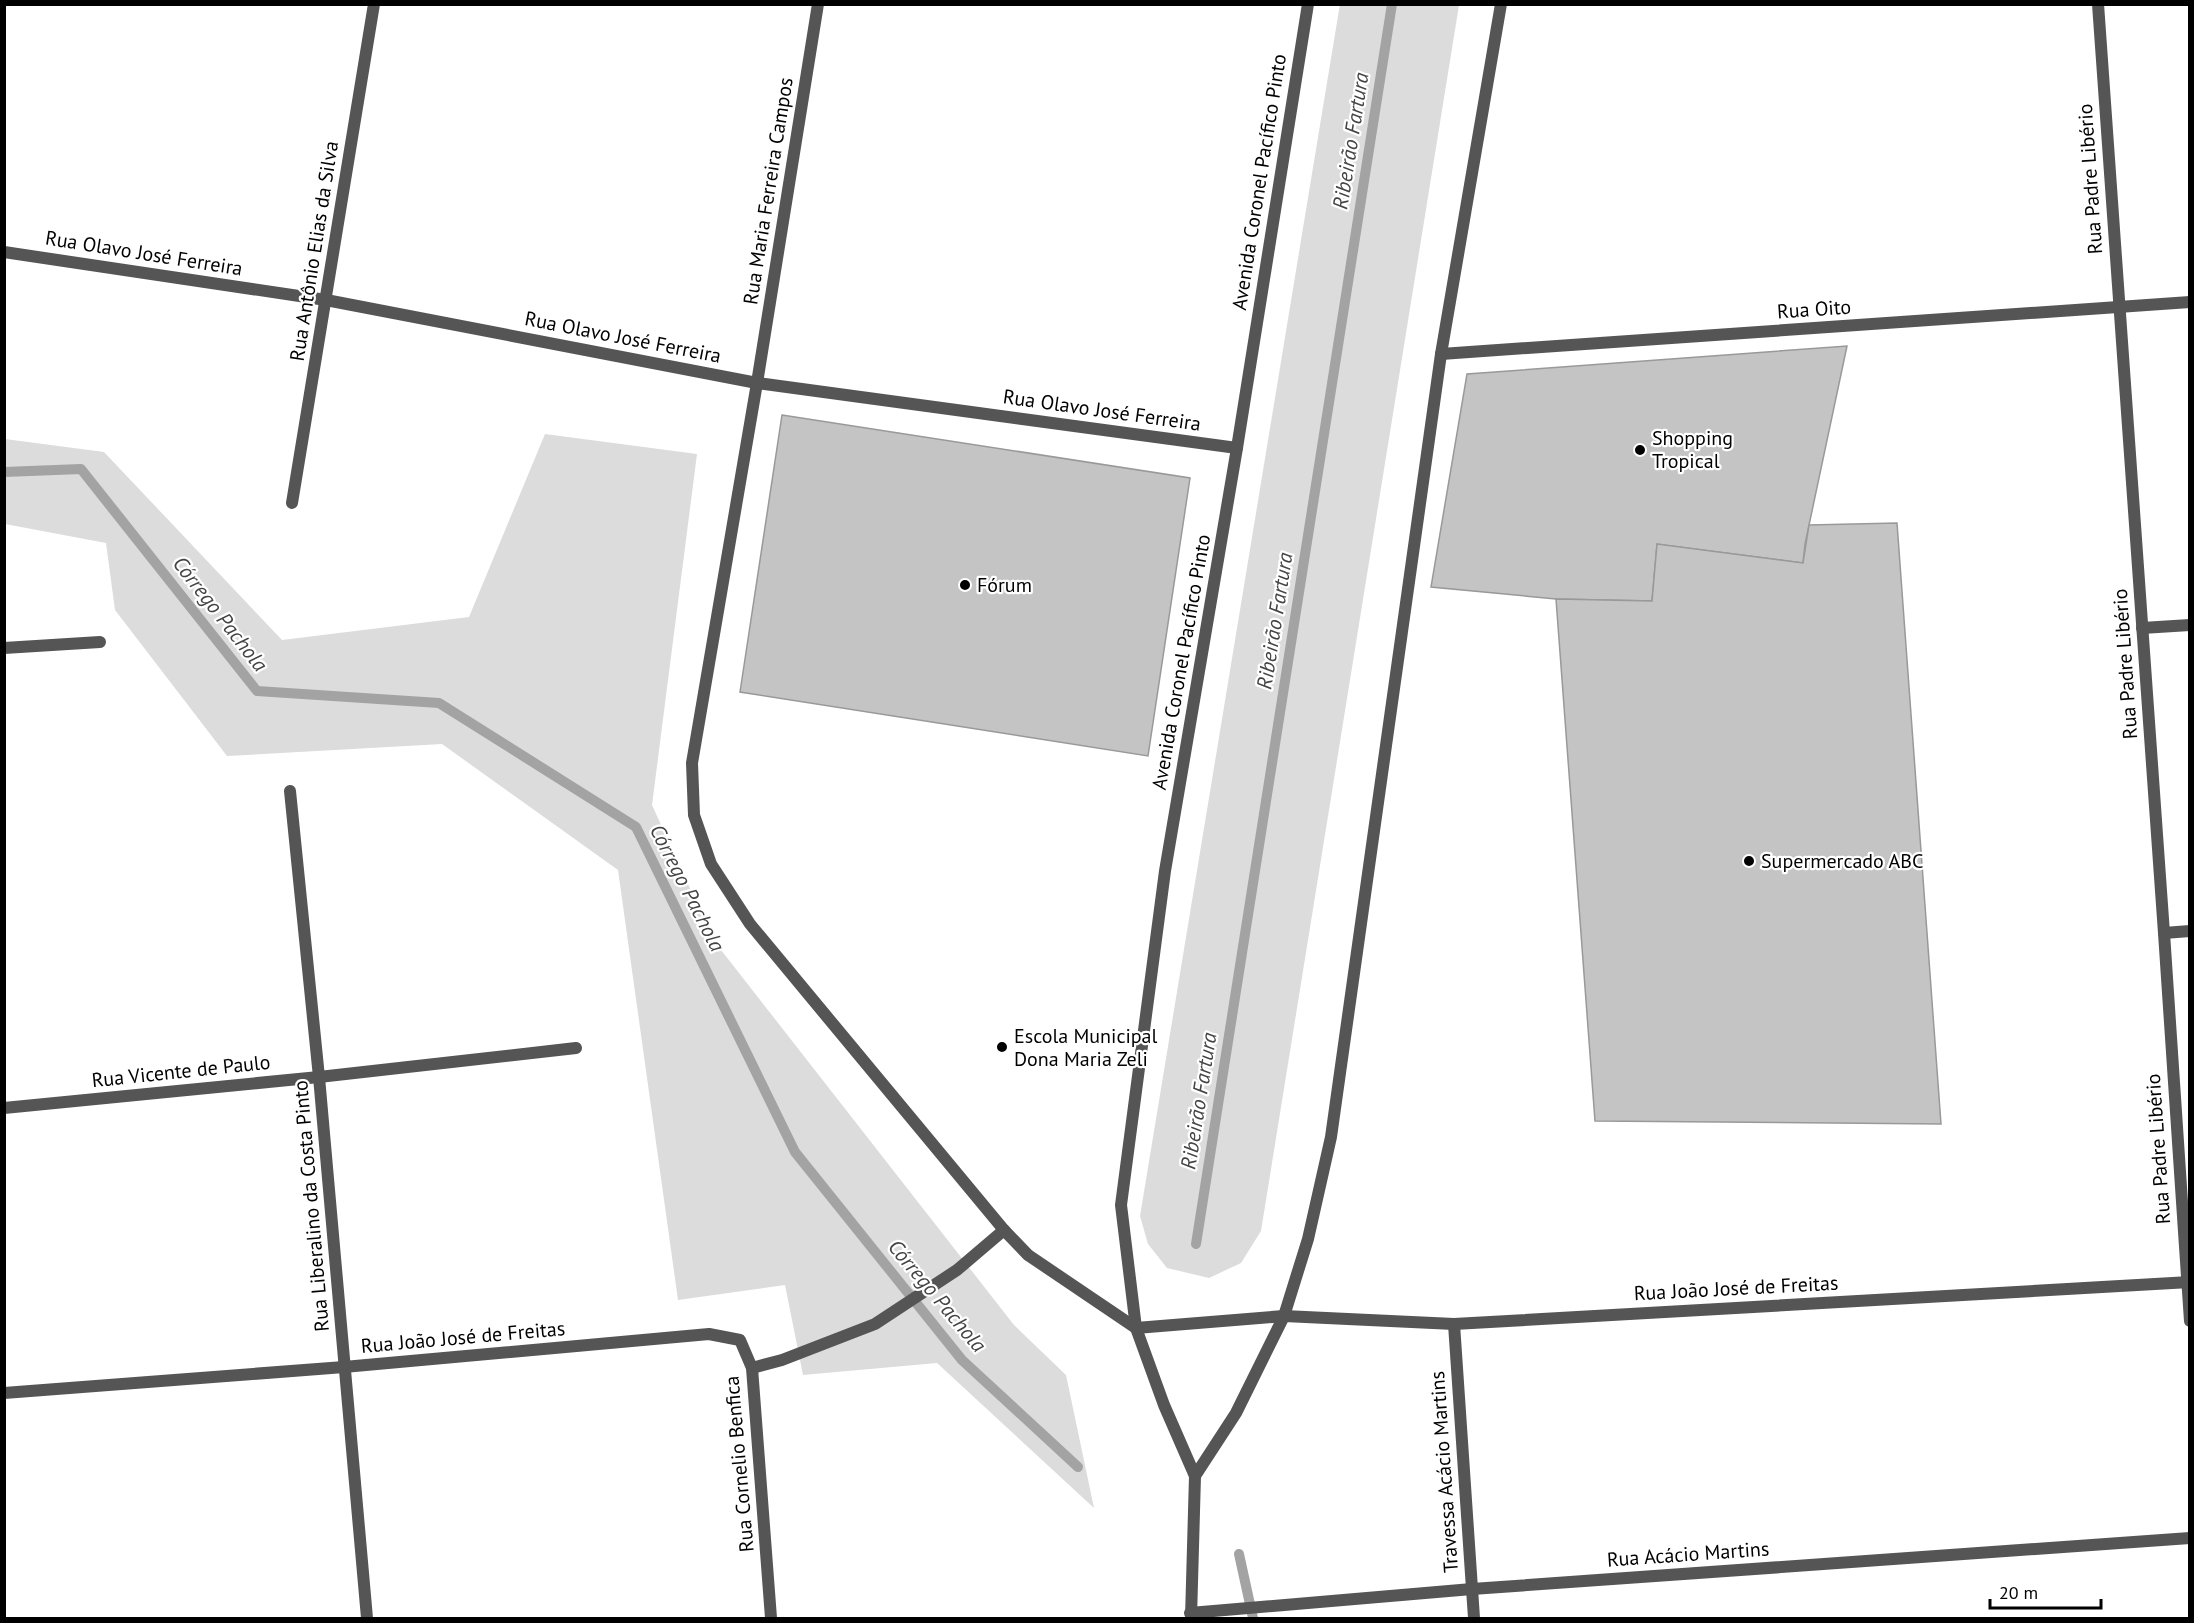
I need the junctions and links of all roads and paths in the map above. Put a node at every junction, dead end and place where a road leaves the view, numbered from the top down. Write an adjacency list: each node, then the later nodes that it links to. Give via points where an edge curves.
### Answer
1 (374, 4): 7 (street, Rua Antônio Elias da Silva)
2 (818, 4): 11 (street, Rua Maria Ferreira Campos)
3 (1308, 4): 12 (street, Avenida Coronel Pacífico Pinto)
4 (1501, 4): 10 (street)
5 (2098, 4): 9 (street, Rua Padre Libério)
6 (4, 252): 7 (street, Rua Olavo José Ferreira)
7 (326, 300): 11 (street, Rua Olavo José Ferreira); 13 (street, Rua Antônio Elias da Silva)
8 (2190, 302): 9 (street, Rua Oito)
9 (2119, 307): 10 (street, Rua Oito); 15 (street, Rua Padre Libério)
10 (1441, 354): 26 (street, via 1331,1137 1308,1239)
11 (757, 383): 12 (street, Rua Olavo José Ferreira); 24 (street, Rua Maria Ferreira Campos, via 692,763 694,815 711,864 750,924)
12 (1237, 448): 29 (street, Avenida Coronel Pacífico Pinto, via 1165,871 1121,1205)
13 (292, 503)
14 (2190, 625): 15 (street)
15 (2142, 628): 20 (street, Rua Padre Libério)
16 (100, 642): 17 (street)
17 (4, 648)
18 (290, 791): 22 (street, Rua Liberalino da Costa Pinto)
19 (2190, 931): 20 (street)
20 (2164, 933): 25 (street, Rua Padre Libério)
21 (576, 1048): 22 (street, Rua Vicente de Paulo)
22 (319, 1077): 23 (street, Rua Vicente de Paulo); 31 (street, Rua Liberalino da Costa Pinto)
23 (4, 1108)
24 (1004, 1230): 29 (street, Rua Maria Ferreira Campos, via 1028,1255); 32 (street, via 957,1270 875,1324)
25 (2188, 1282): 27 (street, Rua Padre Libério); 28 (street, Rua João José de Freitas)
26 (1284, 1316): 28 (street, Rua João José de Freitas); 29 (street, Rua João José de Freitas); 34 (street, via 1236,1413)
27 (2190, 1321)
28 (1454, 1324): 36 (street, Travessa Acácio Martins)
29 (1136, 1328): 34 (street, Avenida Coronel Pacífico Pinto)
30 (709, 1334): 31 (street, Rua João José de Freitas); 32 (street, Rua Cornelio Benfica, via 740,1340)
31 (344, 1367): 33 (street, Rua João José de Freitas); 38 (street, Rua Liberalino da Costa Pinto)
32 (752, 1368): 39 (street, Rua Cornelio Benfica)
33 (4, 1393)
34 (1195, 1476): 37 (street)
35 (2190, 1538): 36 (street, Rua Acácio Martins)
36 (1472, 1589): 37 (street, Rua Acácio Martins); 40 (street, Travessa Acácio Martins)
37 (1191, 1616)
38 (367, 1618)
39 (771, 1618)
40 (1474, 1618)

